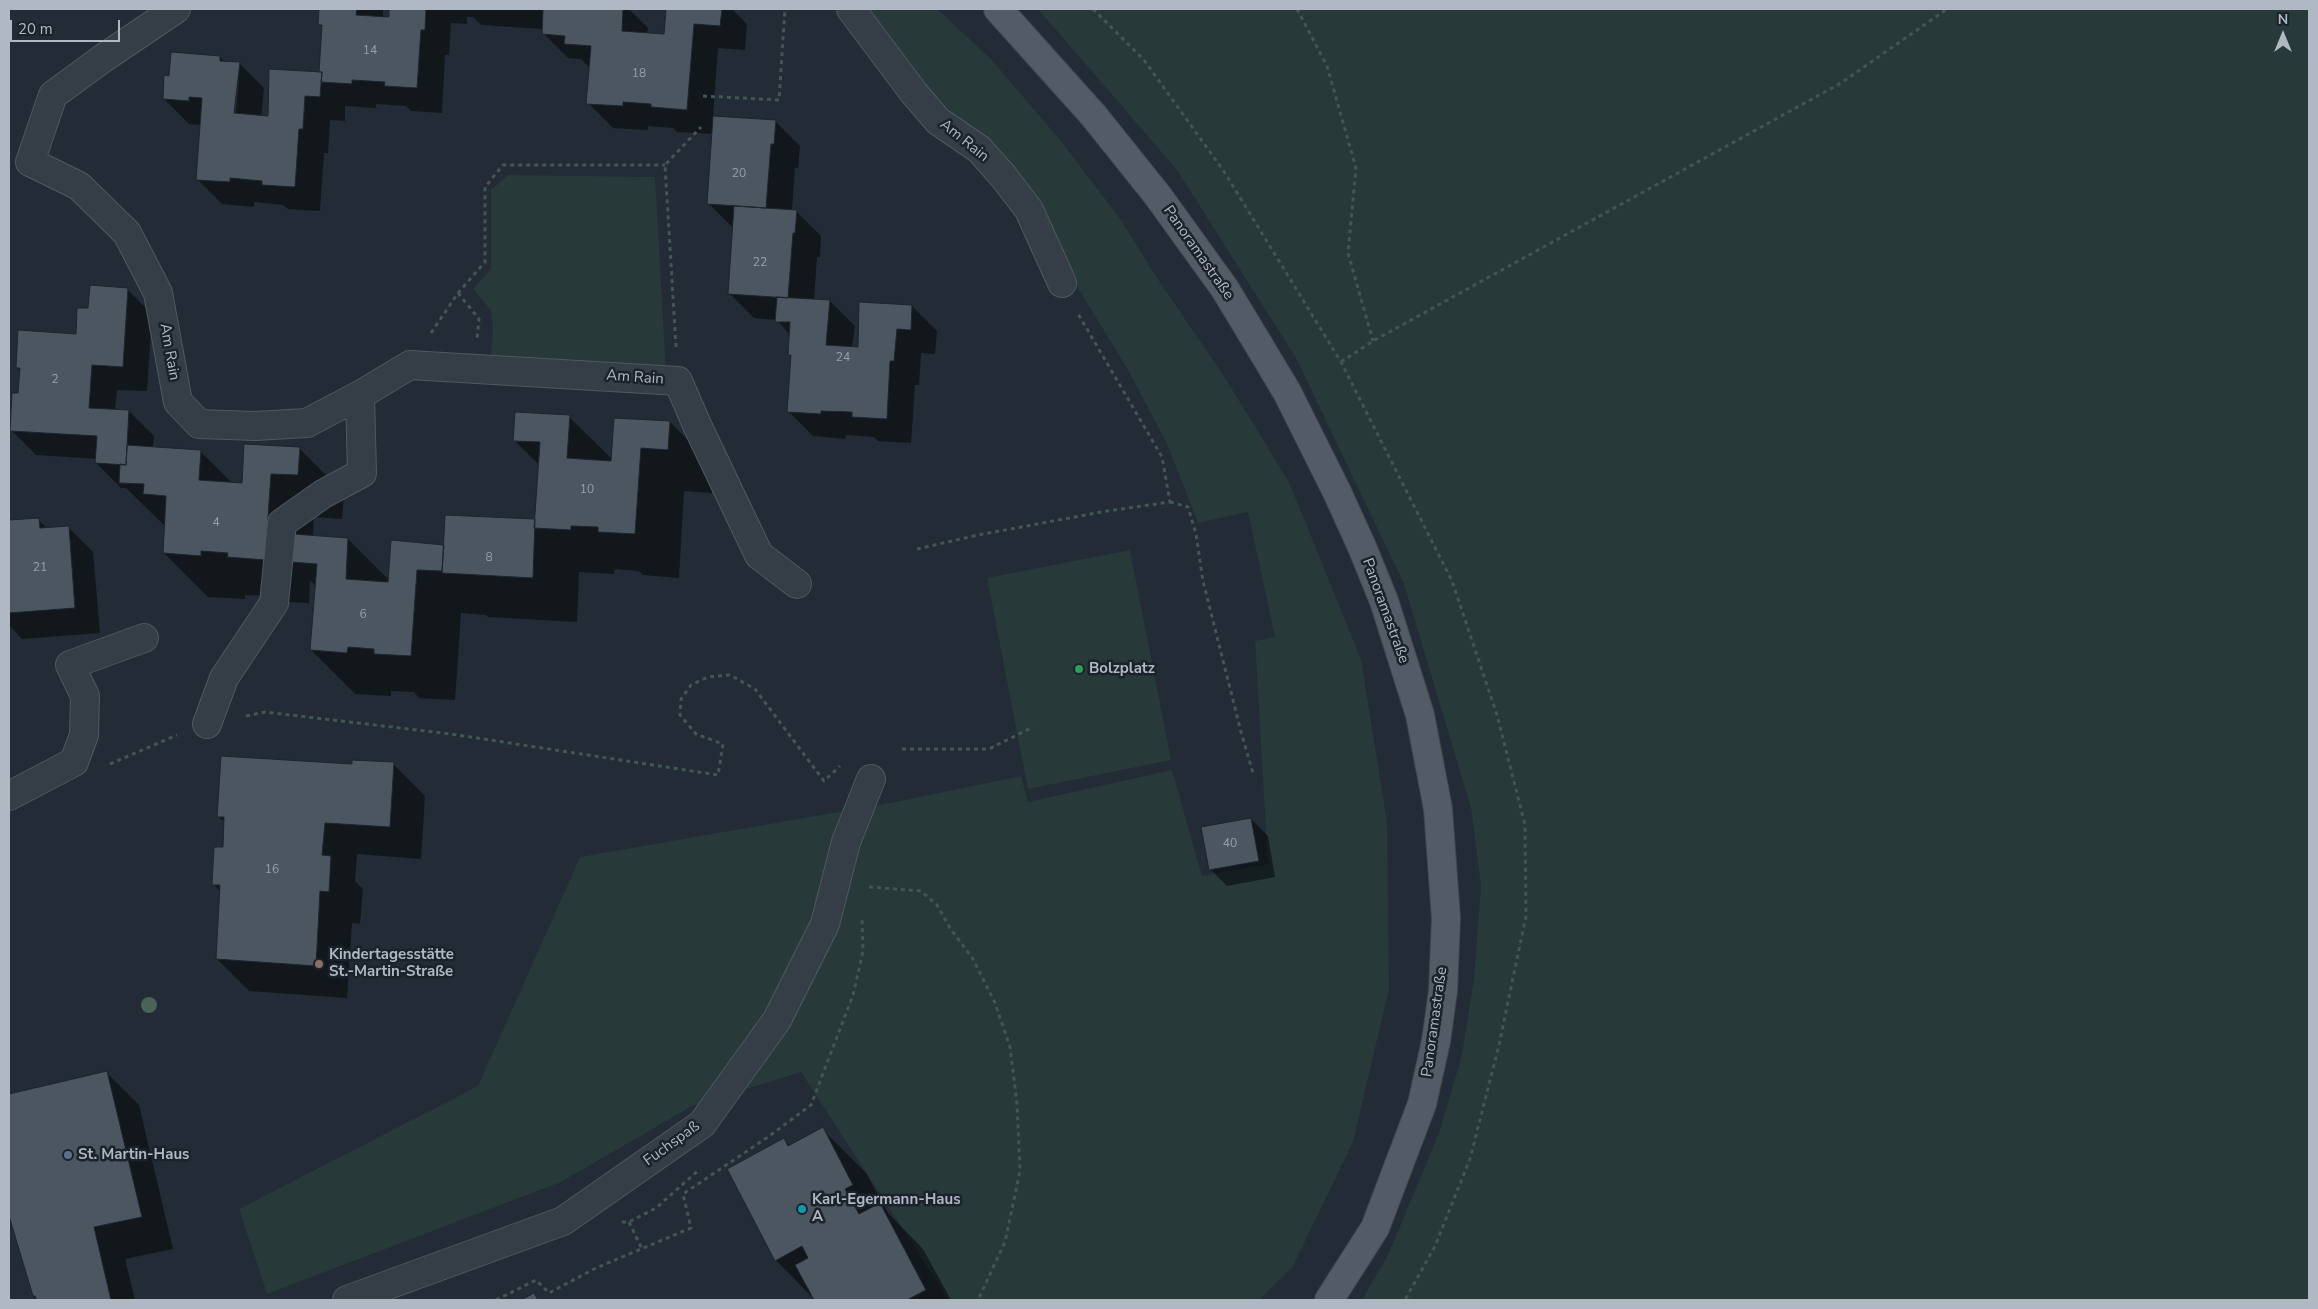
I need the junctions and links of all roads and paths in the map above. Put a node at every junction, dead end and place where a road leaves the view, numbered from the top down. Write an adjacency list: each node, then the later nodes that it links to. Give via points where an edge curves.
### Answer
1 (176, 9): 9 (street, Am Rain, via 53,95)
2 (785, 9): 7 (path, via 779,100)
3 (850, 9): 11 (street, Am Rain, via 938,121 979,149 1008,182 1029,210)
4 (998, 9): 40 (main road, Panoramastraße, via 1094,116 1158,196 1225,289 1262,350 1287,392 1362,547 1384,601 1420,715 1438,809 1446,909 1443,991 1436,1041 1422,1104 1375,1228)
5 (1297, 9): 13 (path, via 1327,66 1356,168 1348,253)
6 (1947, 9): 13 (path, via 1842,83)
7 (703, 96)
8 (701, 127): 10 (path)
9 (20, 163): 18 (street, Am Rain, via 79,186 127,233 158,293 178,402 199,424 255,426 307,423)
10 (665, 165): 12 (path, via 503,165 485,187 485,262); 17 (path)
11 (1062, 283): 19 (path, via 1162,457)
12 (458, 293): 15 (path); 16 (path, via 479,319)
13 (1374, 342): 14 (path)
14 (1340, 362)
15 (410, 365): 16 (street, Am Rain); 18 (street, Am Rain)
16 (475, 367): 17 (street, Am Rain)
17 (678, 381): 21 (street, Am Rain, via 760,555)
18 (360, 395): 23 (street, via 362,473 282,522 274,603 224,678)
19 (1170, 502): 20 (path, via 978,535); 28 (path, via 1188,507 1203,581)
20 (917, 549)
21 (797, 584)
22 (144, 638): 26 (street, via 70,665 85,696 84,735)
23 (207, 724): 26 (path, via 110,764); 27 (path, via 265,712 523,744 718,774 723,744 696,734 680,715 681,699 691,685 708,677 730,675 755,690 824,781)
24 (1033, 727): 25 (path, via 989,749)
25 (902, 749)
26 (74, 762): 30 (street)
27 (843, 763)
28 (1253, 773)
29 (871, 779): 31 (street, Fuchspaß)
30 (9, 796)
31 (846, 842): 37 (street, Fuchspaß, via 825,924 781,1012 702,1124 564,1221); 39 (path, via 870,889 921,891 937,905 973,959 995,1003 1010,1047 1020,1172 1005,1242)
32 (862, 914): 36 (path, via 863,951 853,995 811,1105 683,1194 690,1228)
33 (656, 1208): 35 (path)
34 (620, 1222): 35 (path)
35 (629, 1222): 36 (path)
36 (642, 1248): 38 (path, via 549,1293 536,1280)
37 (347, 1300)
38 (496, 1300)
39 (978, 1300)
40 (1329, 1300)

